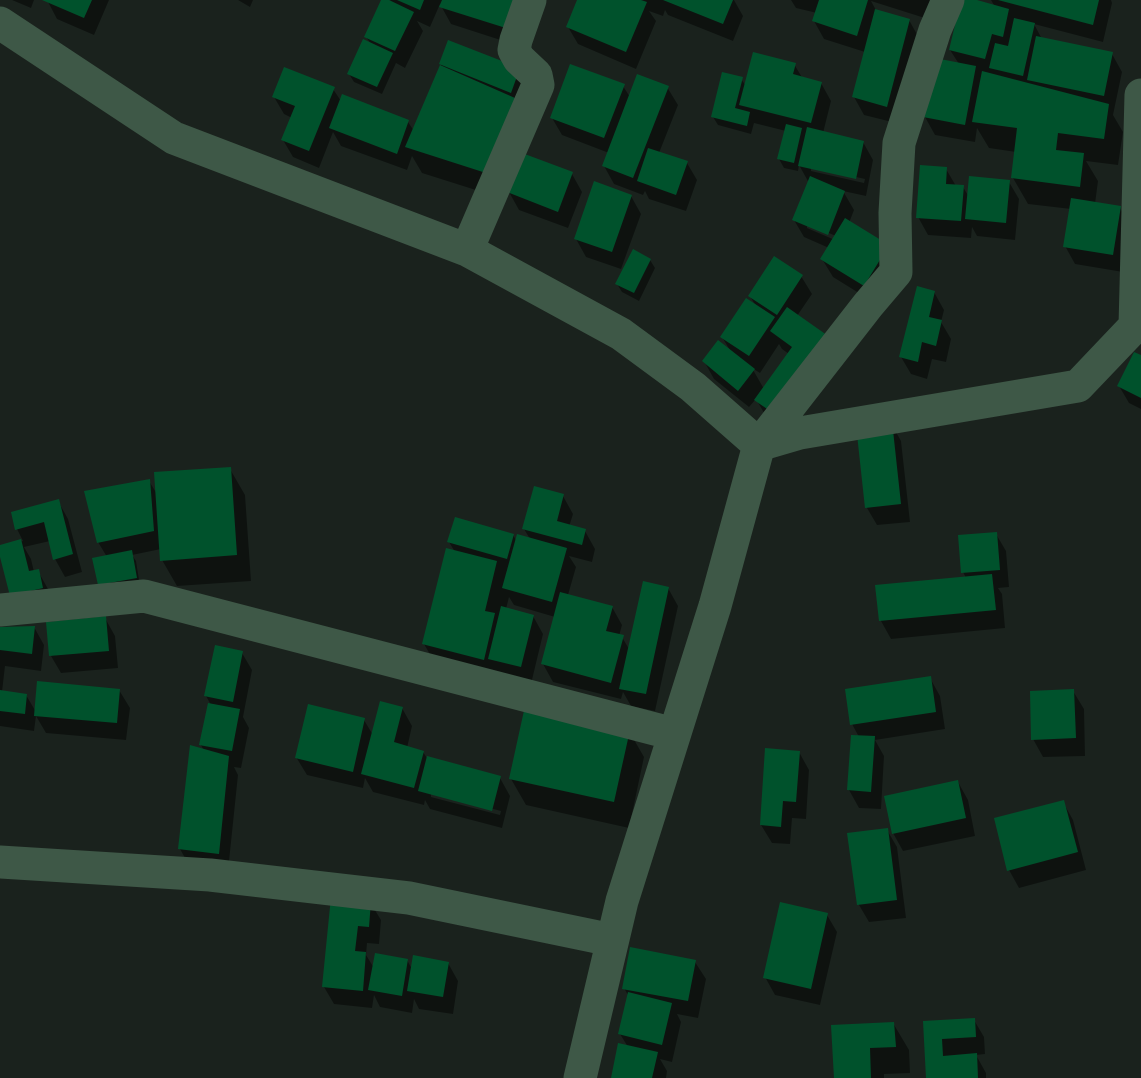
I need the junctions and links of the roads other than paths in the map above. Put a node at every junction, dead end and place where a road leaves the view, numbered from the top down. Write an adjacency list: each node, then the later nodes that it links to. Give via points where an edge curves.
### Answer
1 (530, 0): 5 (street, via 514,50 536,75 538,85)
2 (948, 0): 7 (street, via 899,143 896,272)
3 (0, 23): 5 (street, via 174,138)
4 (1141, 95): 6 (street)
5 (467, 250): 7 (street, via 621,334 693,387)
6 (1138, 326): 7 (street, via 1078,386 800,432)
7 (759, 445): 9 (street)
8 (0, 610): 9 (street, via 144,596)
9 (674, 734): 11 (street)
10 (0, 862): 11 (street, via 210,875 409,898)
11 (612, 940): 12 (street)
12 (580, 1078)

